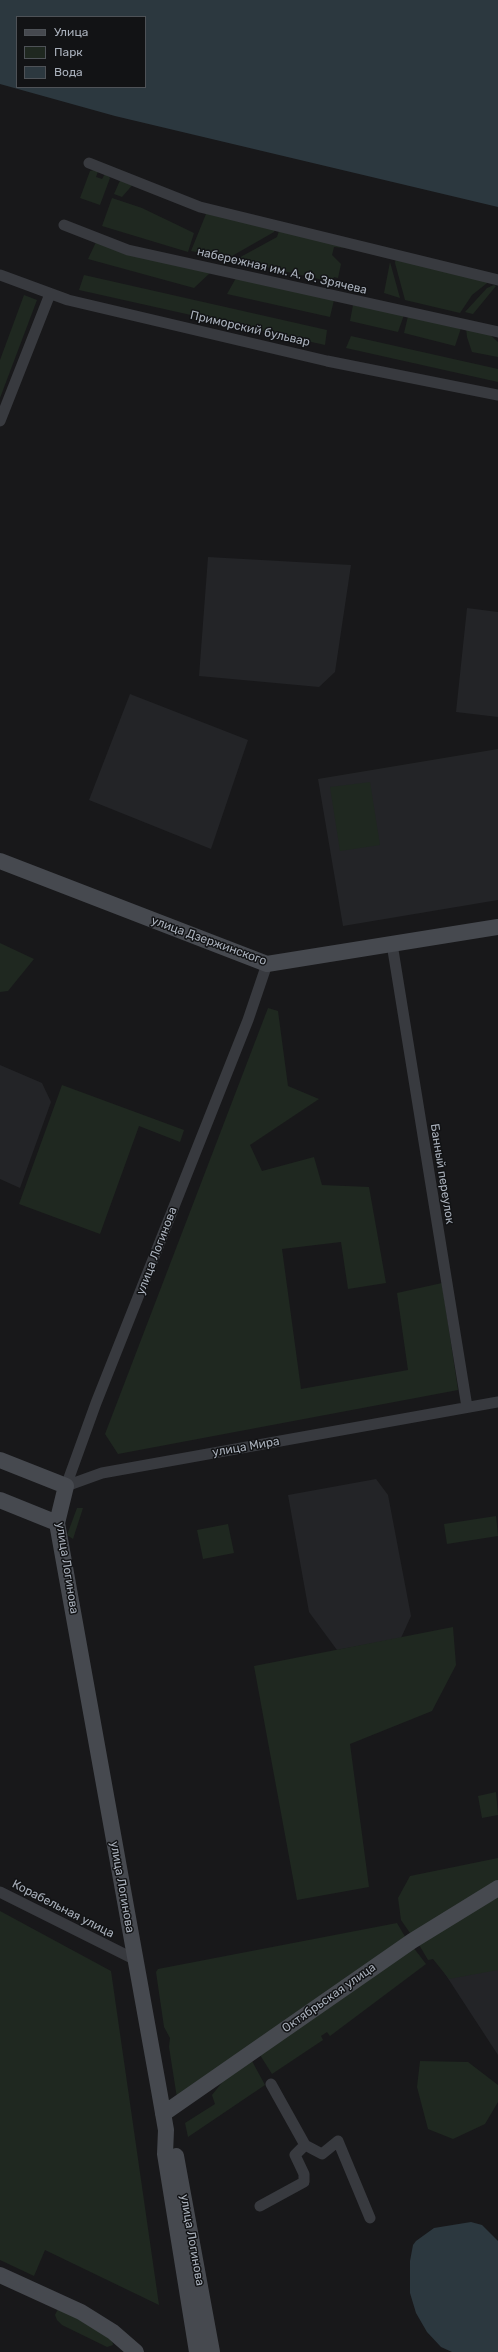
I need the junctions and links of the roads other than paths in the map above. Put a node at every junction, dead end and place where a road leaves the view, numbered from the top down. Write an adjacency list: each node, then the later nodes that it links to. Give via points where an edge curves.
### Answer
1 (89, 163): 4 (street, via 200,207)
2 (64, 225): 6 (street, набережная им. А. Ф. Зрячева, via 128,250)
3 (0, 275): 5 (street, Приморский бульвар)
4 (498, 280)
5 (50, 294): 7 (street, Приморский бульвар, via 327,361); 8 (street)
6 (498, 332)
7 (498, 395)
8 (0, 421)
9 (0, 861): 12 (main road, улица Дзержинского)
10 (498, 928): 11 (main road, улица Дзержинского)
11 (392, 944): 12 (main road, улица Дзержинского); 14 (street, Банный переулок)
12 (267, 964): 16 (street, улица Логинова, via 248,1020 96,1403)
13 (498, 1402): 14 (street, улица Мира)
14 (467, 1407): 16 (street, улица Мира, via 102,1473)
15 (0, 1460): 16 (main road)
16 (66, 1486): 18 (main road, улица Логинова)
17 (0, 1500): 18 (main road)
18 (57, 1523): 21 (main road, улица Логинова)
19 (498, 1888): 23 (main road, Октябрьская улица, via 412,1940)
20 (0, 1892): 21 (street, Корабельная улица)
21 (136, 1960): 23 (main road, улица Логинова)
22 (271, 2084): 25 (street)
23 (163, 2114): 24 (main road, улица Логинова)
24 (166, 2130): 30 (main road, улица Логинова, via 165,2154); 31 (main road, улица Логинова, via 175,2151)
25 (305, 2145): 26 (street, via 296,2155 304,2174 304,2182); 27 (street, via 322,2154 338,2141)
26 (260, 2206)
27 (370, 2218)
28 (0, 2275): 29 (main road, via 82,2312 113,2332)
29 (136, 2352)
30 (197, 2352)
31 (212, 2352)

